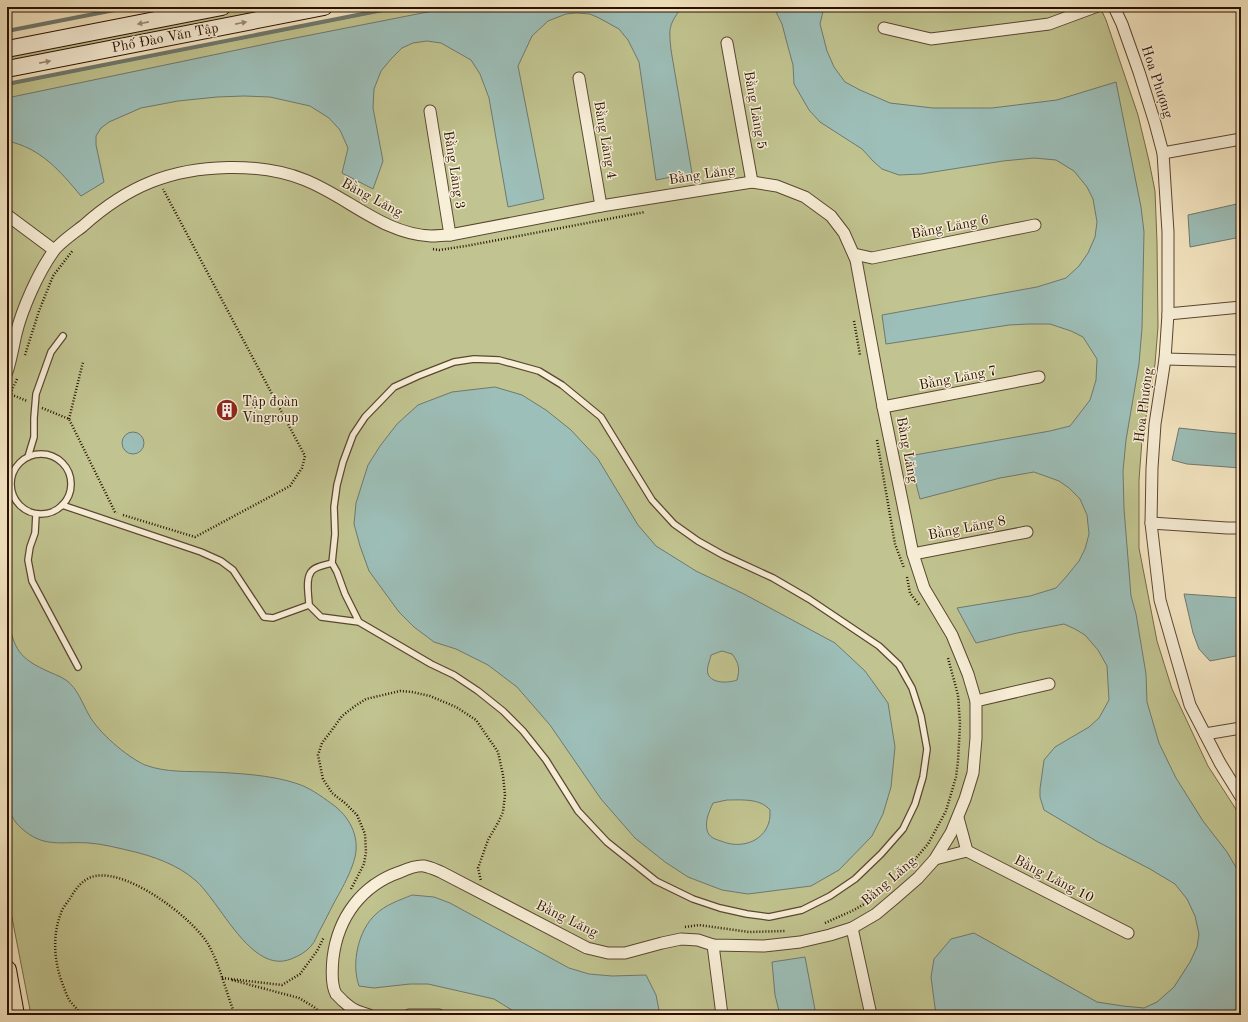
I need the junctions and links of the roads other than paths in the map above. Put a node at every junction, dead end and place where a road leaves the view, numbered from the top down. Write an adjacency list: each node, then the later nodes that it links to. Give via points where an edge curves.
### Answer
1 (222, 7): 7 (main road, Phố Đào Văn Tập, one-way to 7)
2 (324, 7): 8 (main road, Phố Đào Văn Tập, one-way to 2)
3 (1096, 7): 5 (street, via 1049,24 931,39)
4 (1114, 7): 12 (street, Hoa Phượng, via 1139,72)
5 (884, 28)
6 (727, 43): 13 (street, Bằng Lăng 5)
7 (7, 49)
8 (7, 70)
9 (579, 78): 14 (street, Bằng Lăng 4)
10 (430, 111): 17 (street, Bằng Lăng 3)
11 (1241, 139): 12 (street)
12 (1163, 153): 23 (street, Hoa Phượng, via 1168,232)
13 (752, 182): 14 (street, Bằng Lăng); 19 (street, Bằng Lăng, via 777,186 805,197 831,216 844,233)
14 (601, 206): 17 (street, Bằng Lăng)
15 (7, 215): 18 (street)
16 (1035, 225): 20 (street, Bằng Lăng 6)
17 (450, 235): 18 (street, Bằng Lăng, via 431,236 400,229 374,218 305,180 274,172 230,167 186,171 151,182 98,213)
18 (54, 250): 27 (street, Bằng Lăng, via 23,313)
19 (854, 254): 20 (street); 21 (street, Bằng Lăng)
20 (872, 258): 21 (street)
21 (858, 271): 29 (street, Bằng Lăng)
22 (1241, 307): 23 (street)
23 (1168, 314): 25 (street, Hoa Phượng)
24 (63, 336): 30 (lane, via 51,352 36,394 34,437)
25 (1165, 359): 26 (street); 34 (street, Hoa Phượng, via 1155,424)
26 (1241, 361)
27 (7, 372)
28 (1039, 377): 29 (street, Bằng Lăng 7)
29 (883, 408): 37 (street, Bằng Lăng)
30 (28, 457): 31 (lane, via 15,469); 32 (lane, via 49,456 66,467 71,487)
31 (9, 485): 33 (lane, via 16,501)
32 (62, 506): 33 (lane, via 46,514); 39 (lane, via 221,561 233,570 264,617 273,618)
33 (36, 514): 41 (lane, via 35,533 28,560 32,581)
34 (1151, 523): 35 (street); 45 (street, Hoa Phượng, via 1160,600 1190,705)
35 (1241, 528)
36 (1026, 532): 37 (street, Bằng Lăng 8)
37 (913, 554): 43 (street, Bằng Lăng, via 924,588 952,635)
38 (332, 563): 39 (lane, via 311,572 308,581); 40 (lane); 40 (lane, via 336,534 334,507 343,462 353,435 365,417 394,387 454,362 474,359 499,360 538,372 562,385 601,417 652,500 674,524 723,556 773,578 809,599 879,646 899,665 912,688 921,716 926,749 923,777 915,804 904,829 881,854 830,896 802,910 769,916 720,908 693,899 656,881 607,842 578,811 546,760 523,731 478,691)
39 (309, 605): 40 (lane, via 321,617)
40 (359, 622)
41 (78, 667)
42 (1049, 684): 43 (street)
43 (976, 701): 47 (street, Bằng Lăng, via 973,773)
44 (1241, 728): 45 (street)
45 (1206, 734): 46 (street, Hoa Phượng)
46 (1241, 797)
47 (958, 818): 48 (street); 49 (street, Bằng Lăng)
48 (967, 851): 49 (street); 51 (street, Bằng Lăng 10)
49 (935, 859): 50 (street, Bằng Lăng, via 918,878 876,914)
50 (852, 928): 52 (street, Bằng Lăng, via 786,944); 59 (street)
51 (1128, 933)
52 (712, 945): 55 (street, Bằng Lăng, via 698,940 680,939 625,953 608,953 587,948 441,872 423,866 410,868 384,878 358,898 348,913 334,952 332,973 336,994 352,1010); 58 (street)
53 (7, 970): 54 (main road)
54 (16, 1015)
55 (369, 1015)
56 (409, 1015): 57 (street)
57 (439, 1015)
58 (722, 1015)
59 (871, 1015)

